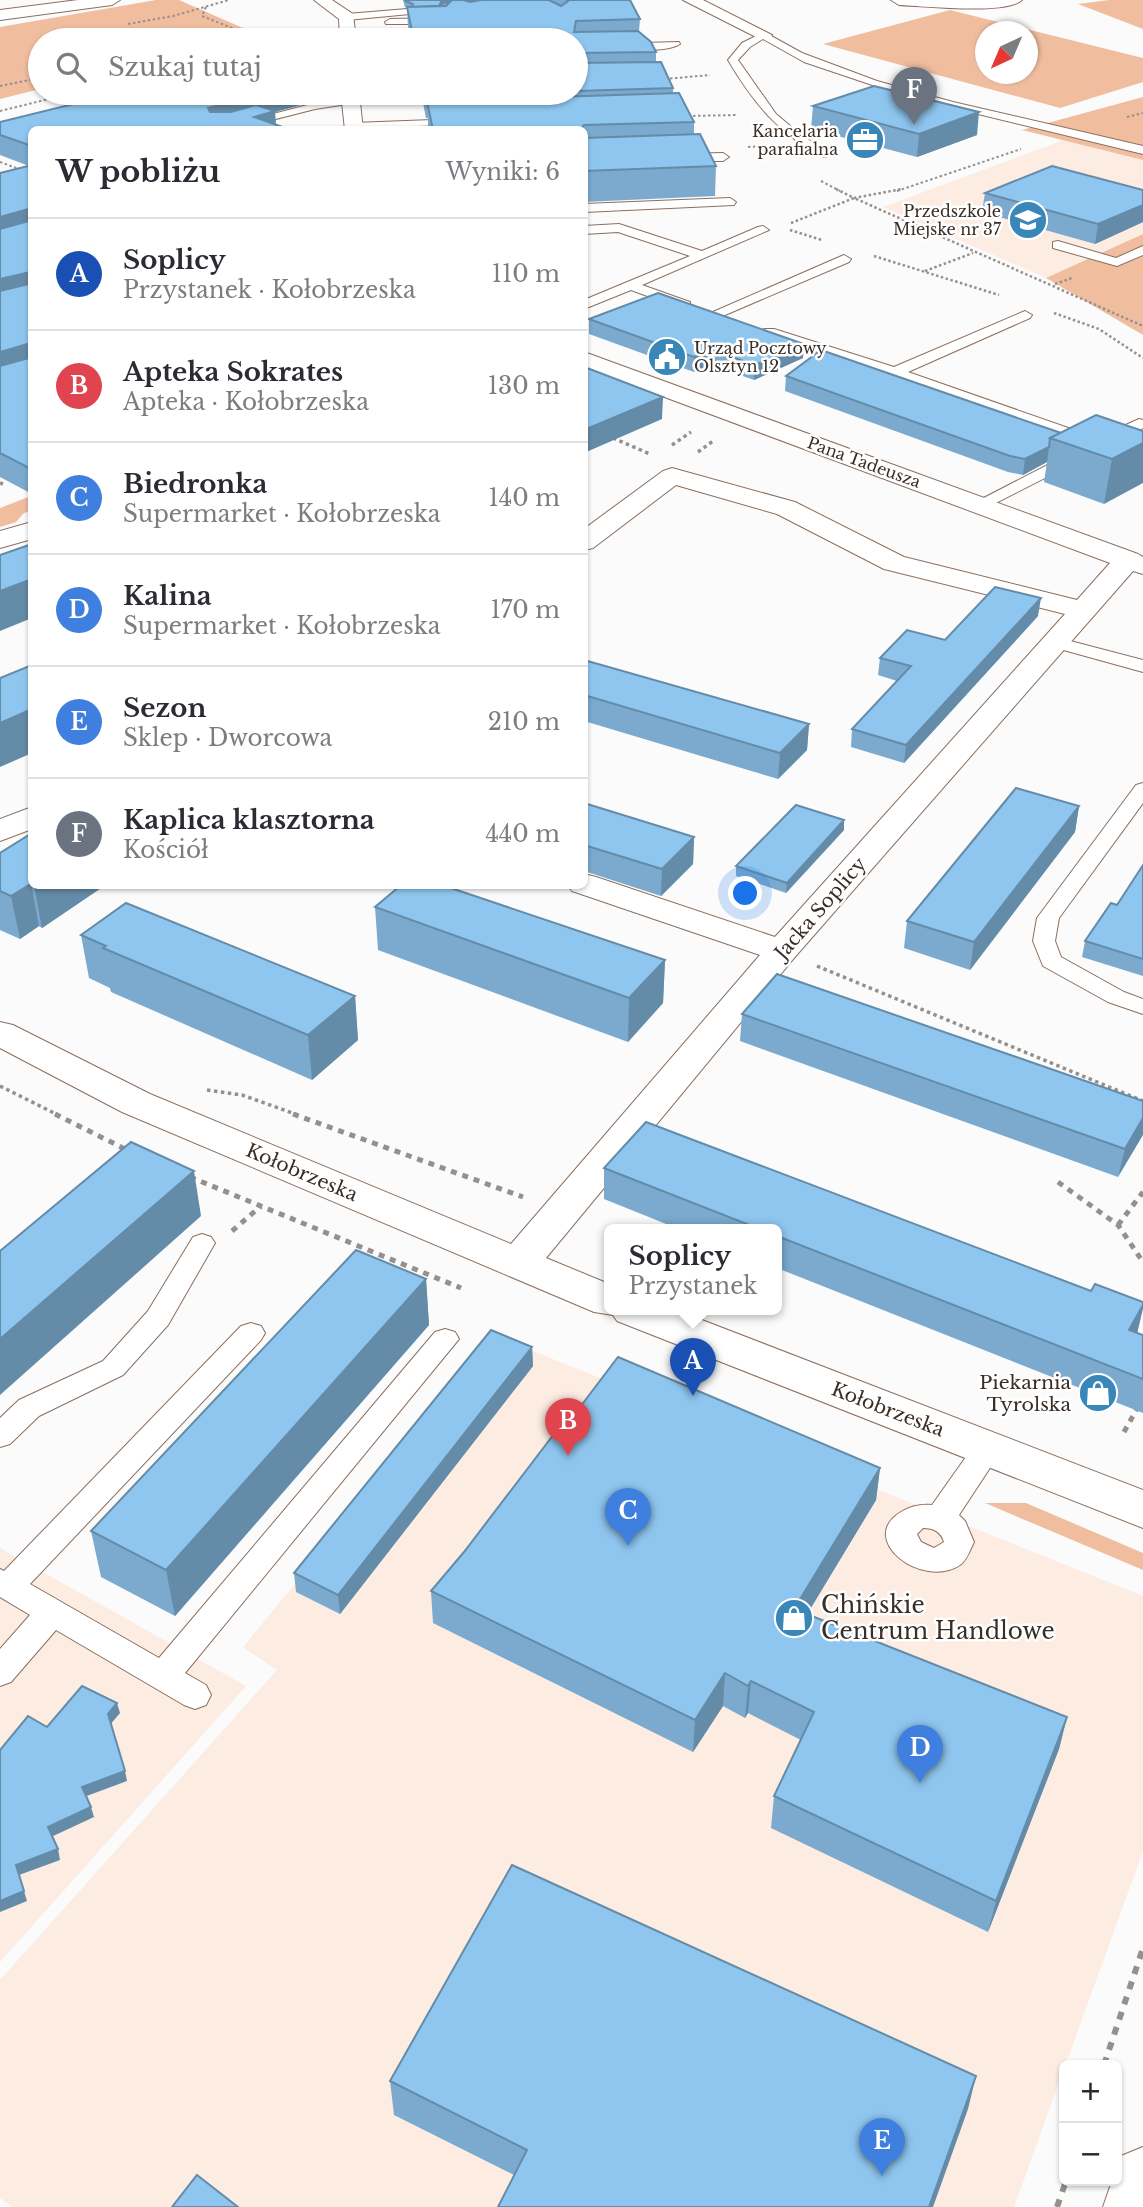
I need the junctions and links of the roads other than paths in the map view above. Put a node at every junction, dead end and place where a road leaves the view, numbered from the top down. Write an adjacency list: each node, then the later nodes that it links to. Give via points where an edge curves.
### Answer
1 (63, 0): 9 (street)
2 (111, 0): 9 (street)
3 (322, 0): 10 (street)
4 (394, 0): 8 (lane)
5 (691, 0): 13 (street)
6 (899, 0): 7 (street, via 982,4)
7 (1014, 0)
8 (420, 11): 10 (lane); 11 (lane, via 446,9 444,21)
9 (0, 14)
10 (346, 17): 12 (street)
11 (390, 22)
12 (347, 28)
13 (764, 35): 24 (lane, via 813,61 907,94); 25 (lane, via 746,45 733,60 770,114 801,143)
14 (675, 44): 16 (lane)
15 (629, 46): 16 (lane)
16 (642, 46): 17 (lane)
17 (652, 58)
18 (319, 105): 21 (lane)
19 (351, 105): 22 (street)
20 (473, 122): 23 (lane)
21 (233, 126)
22 (354, 126)
23 (378, 126)
24 (1143, 150)
25 (828, 155)
26 (723, 157): 27 (lane)
27 (667, 159)
28 (730, 202): 29 (lane)
29 (588, 208)
30 (769, 228): 34 (lane)
31 (588, 230): 34 (lane, via 619,228)
32 (1058, 245): 33 (lane, via 1118,262)
33 (1143, 250)
34 (701, 255): 36 (lane)
35 (844, 259): 38 (lane)
36 (631, 286): 37 (lane); 38 (lane)
37 (588, 303)
38 (713, 315): 41 (lane)
39 (1025, 315): 41 (lane)
40 (588, 360): 44 (street, Pana Tadeusza)
41 (895, 372): 43 (lane)
42 (1139, 424): 43 (lane)
43 (1099, 444): 44 (lane)
44 (982, 505): 48 (street, Pana Tadeusza)
45 (28, 531): 47 (street)
46 (588, 539): 49 (street, via 671,476 786,508 894,563)
47 (0, 540)
48 (1135, 563): 49 (street, Jacka Soplicy)
49 (1083, 610): 50 (street, Jacka Soplicy)
50 (1055, 642): 51 (lane); 56 (street, Jacka Soplicy)
51 (1143, 666)
52 (1143, 789): 57 (lane, via 1048,918 1044,941 1051,961)
53 (28, 819): 54 (street)
54 (0, 831)
55 (588, 885): 56 (street)
56 (782, 951): 60 (street, Jacka Soplicy)
57 (1143, 1007)
58 (0, 1033): 60 (street, Kołobrzeska, via 136,1103)
59 (202, 1243): 65 (lane, via 158,1318 113,1367 29,1408)
60 (519, 1262): 61 (street, Kołobrzeska)
61 (604, 1299)
62 (645, 1315): 66 (street, Kołobrzeska)
63 (251, 1333): 69 (lane)
64 (445, 1339): 72 (lane)
65 (0, 1436)
66 (988, 1448): 67 (street, Kołobrzeska); 68 (lane)
67 (1143, 1510)
68 (940, 1518)
69 (4, 1584): 70 (lane)
70 (52, 1612): 71 (lane); 72 (lane)
71 (0, 1672)
72 (163, 1677): 73 (lane)
73 (195, 1695)
74 (1143, 2178): 75 (street)
75 (1135, 2207)

